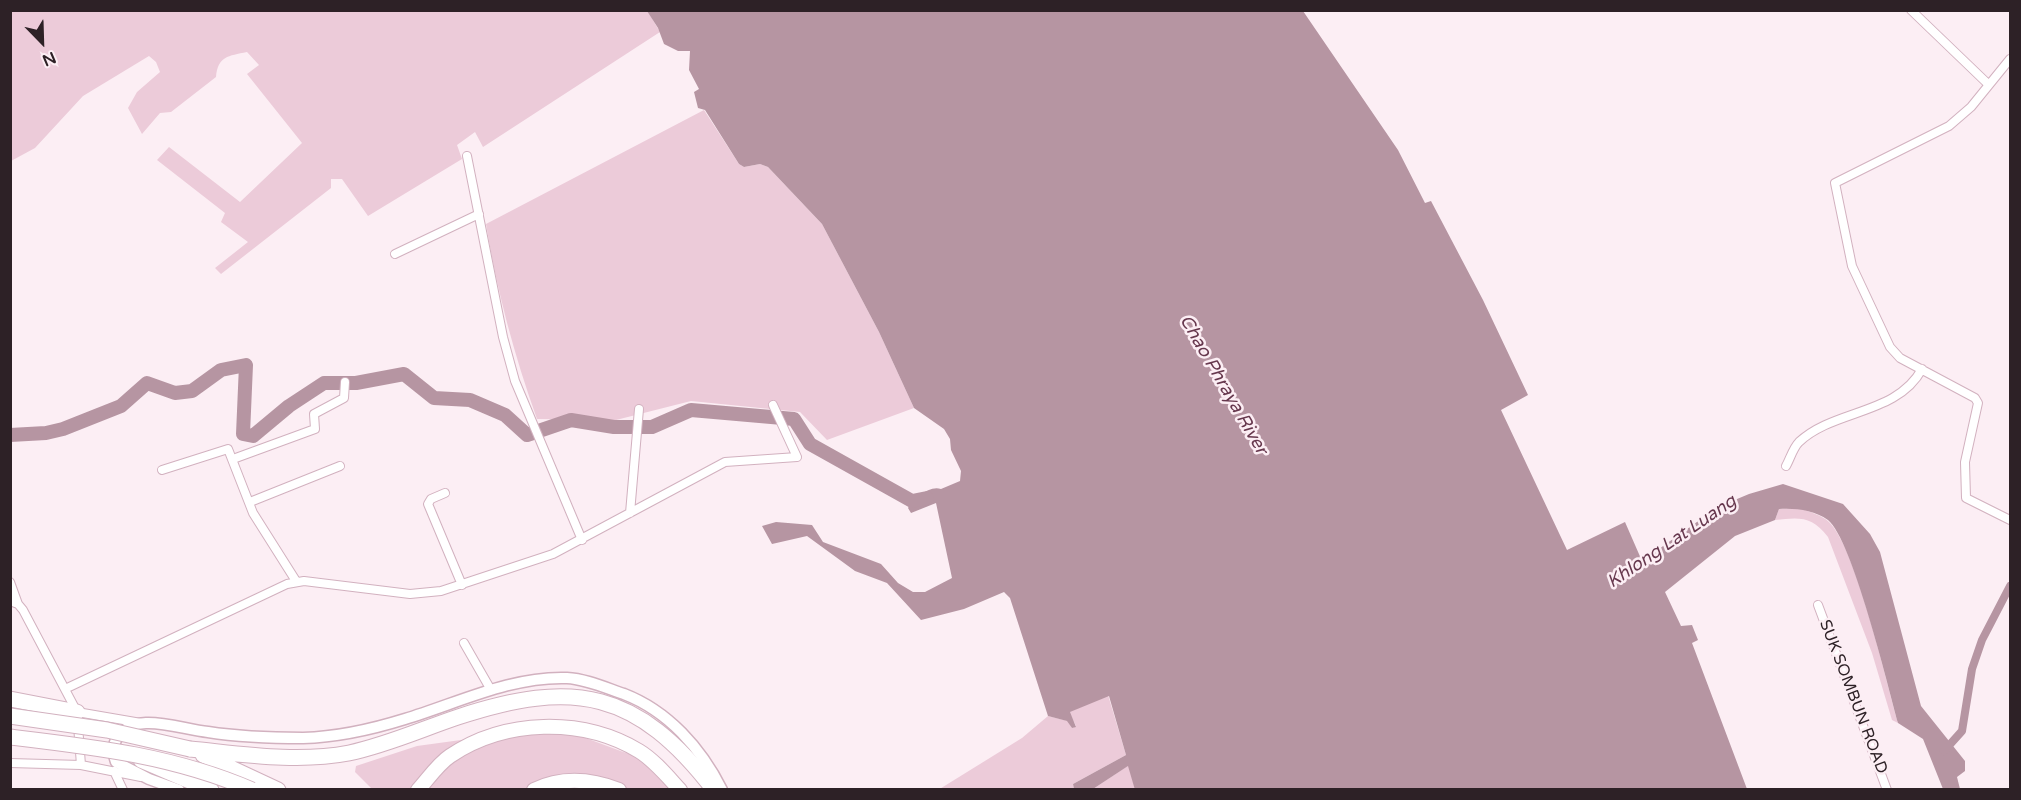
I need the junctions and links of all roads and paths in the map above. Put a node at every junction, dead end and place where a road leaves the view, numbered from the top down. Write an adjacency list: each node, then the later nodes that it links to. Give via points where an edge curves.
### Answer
1 (1911, 10): 3 (street)
2 (2010, 59): 3 (street)
3 (1988, 84): 7 (street, via 1971,107 1949,126 1835,183 1852,266 1890,347 1900,358)
4 (467, 156): 5 (street)
5 (479, 214): 6 (street); 19 (street, via 508,355)
6 (395, 254)
7 (1922, 369): 13 (street, via 1912,384 1899,393 1864,413 1813,432 1798,443); 18 (street, via 1975,398 1978,409 1965,462 1965,498)
8 (345, 382): 11 (street, via 340,401 315,413 313,430)
9 (773, 405): 17 (street, via 797,457 725,462)
10 (639, 412): 17 (street)
11 (233, 459): 14 (street, via 224,448); 16 (street)
12 (340, 466): 16 (street)
13 (1786, 466)
14 (162, 470)
15 (445, 493): 22 (street, via 428,504)
16 (250, 502): 21 (street)
17 (630, 513): 19 (street)
18 (2010, 520)
19 (582, 540): 22 (street)
20 (10, 582): 23 (street)
21 (296, 582): 22 (street, via 422,594); 26 (street)
22 (462, 585)
23 (14, 603): 26 (street)
24 (1818, 605): 50 (street, SUK SOMBUN ROAD)
25 (465, 643): 27 (street)
26 (65, 690): 29 (street)
27 (491, 690): 31 (street, via 406,719 355,732 312,737 225,735); 49 (street, via 536,680 569,678 634,698 663,716 692,743)
28 (10, 699): 29 (highway)
29 (77, 712): 31 (street); 36 (street)
30 (10, 717): 33 (highway, bridge, via 107,730)
31 (146, 723): 38 (street, via 124,730 117,737 113,753 116,762)
32 (10, 737): 34 (highway, bridge)
33 (190, 749): 43 (highway); 48 (highway, via 257,756 348,753 513,701 568,696 609,703 650,725 689,758)
34 (119, 751): 41 (highway, bridge); 42 (highway, bridge, via 189,766)
35 (10, 763): 36 (street)
36 (81, 765): 37 (street)
37 (114, 771): 38 (street); 39 (street)
38 (149, 779): 40 (street)
39 (123, 789)
40 (179, 789)
41 (211, 789)
42 (252, 789)
43 (278, 789)
44 (418, 789): 47 (main road, via 449,757 497,732 532,726 571,728 608,737 640,752)
45 (534, 789): 46 (main road, via 576,780)
46 (618, 789)
47 (680, 789)
48 (714, 789)
49 (722, 789)
50 (1887, 789)

